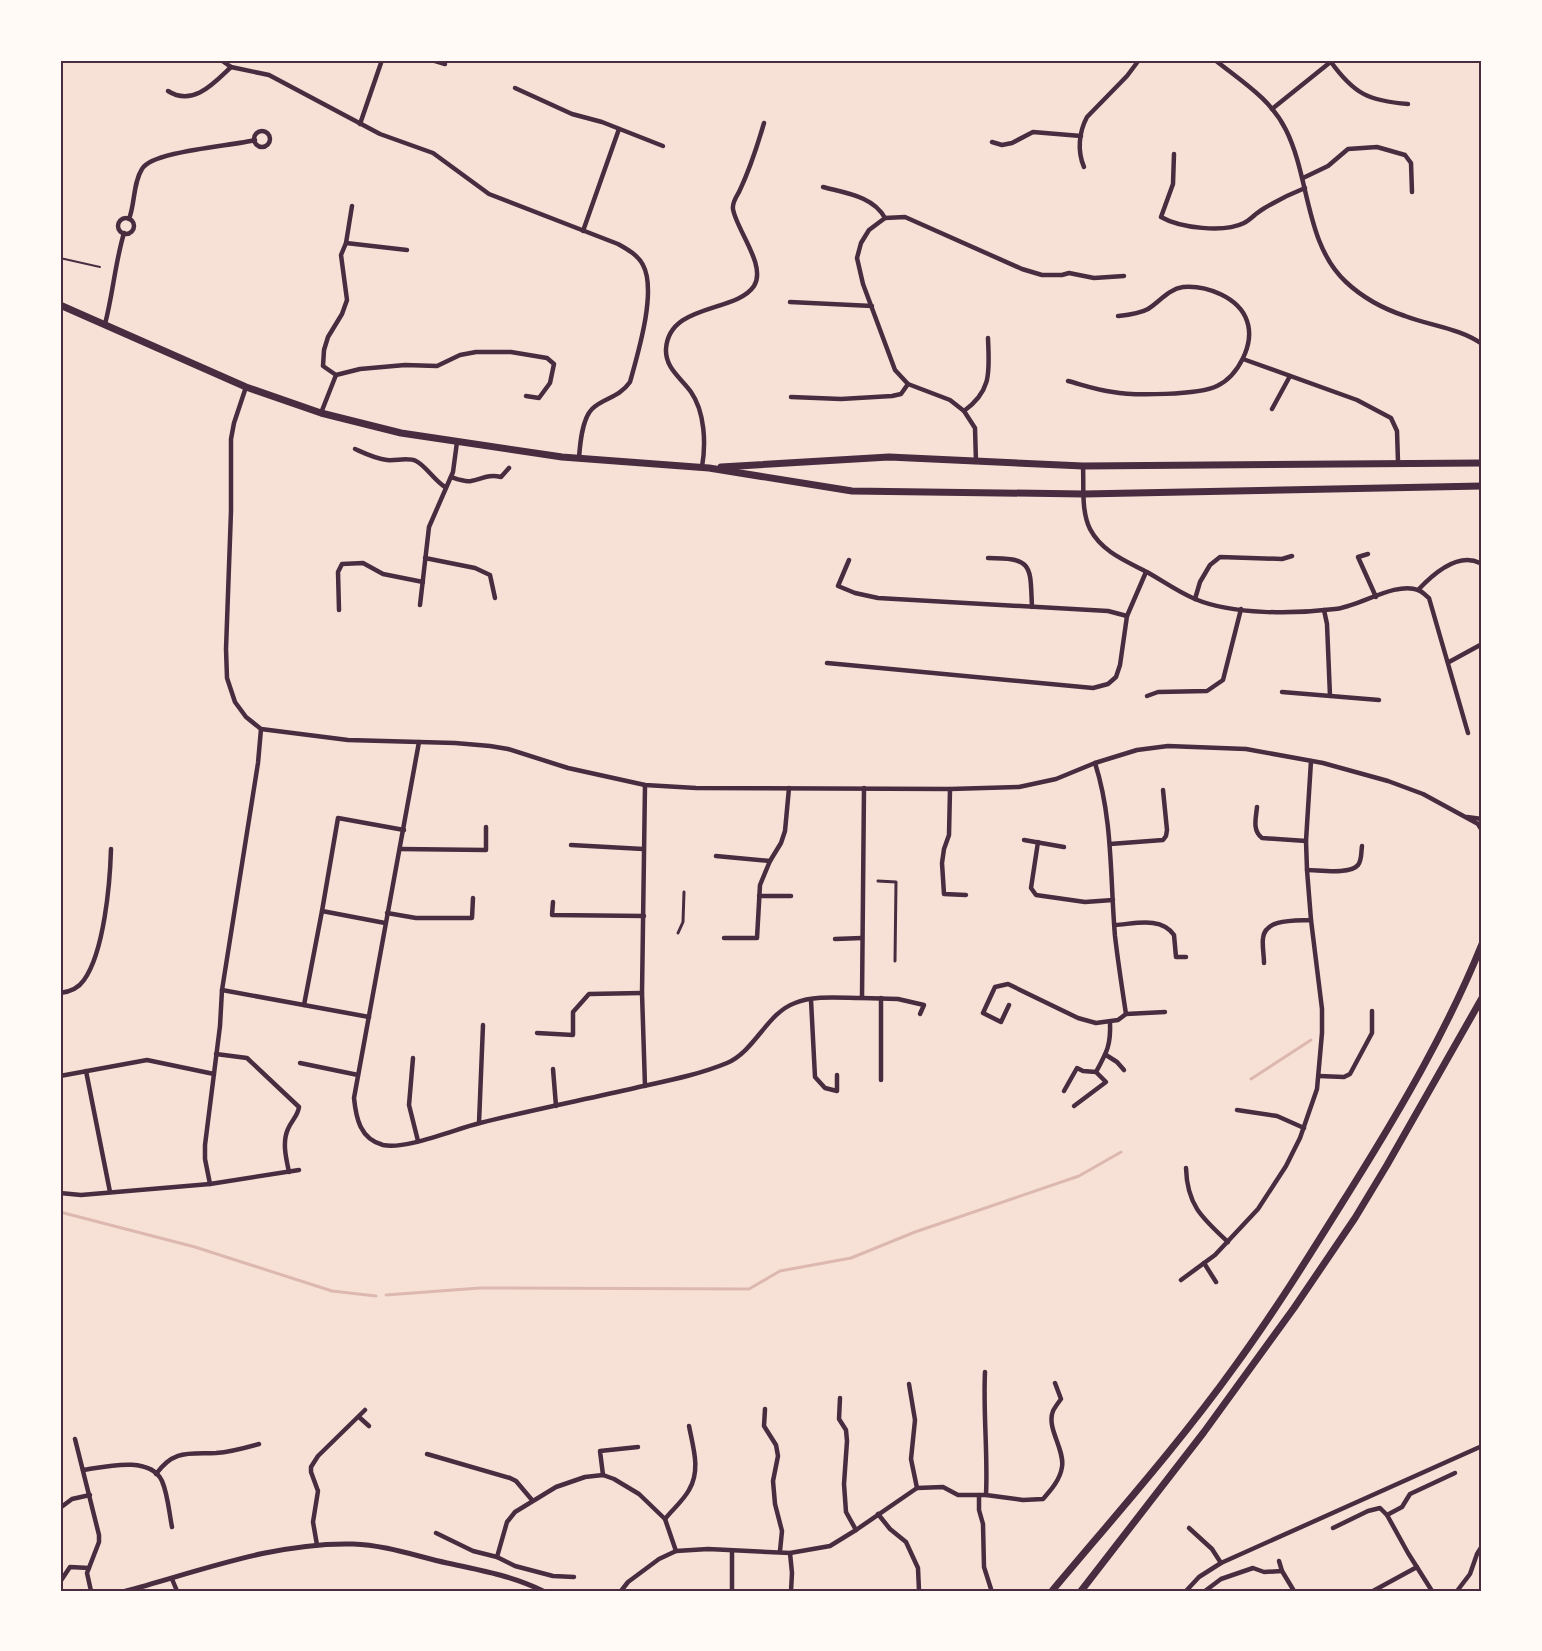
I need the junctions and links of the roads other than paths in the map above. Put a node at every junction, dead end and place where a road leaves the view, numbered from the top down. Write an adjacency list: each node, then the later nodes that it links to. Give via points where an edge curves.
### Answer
1 (221, 60): 8 (street)
2 (382, 60): 14 (street)
3 (432, 60): 7 (street)
4 (1139, 60): 16 (street, via 1087,117)
5 (1217, 60): 12 (street, via 1266,99)
6 (1332, 61): 11 (street, via 1341,77 1359,93 1384,102); 12 (street)
7 (445, 64)
8 (231, 67): 10 (street, via 192,96); 14 (street, via 269,75)
9 (515, 88): 15 (street, via 572,114)
10 (168, 91)
11 (1408, 104)
12 (1272, 109): 22 (street, via 1286,130)
13 (765, 123): 62 (street, via 752,165 732,206 758,270 755,285 744,295 679,322 666,349 667,360 692,393 700,412)
14 (360, 124): 29 (street, via 432,153 489,194)
15 (619, 129): 19 (street); 29 (street)
16 (1081, 136): 18 (street, via 1033,132 1012,143); 21 (street, via 1080,157)
17 (255, 140): 28 (street, via 151,160 142,168)
18 (992, 142)
19 (663, 146)
20 (1174, 154): 24 (street, via 1173,184 1161,217 1170,222 1217,228 1242,224)
21 (1084, 167)
22 (1303, 178): 24 (street); 25 (street, via 1328,166 1348,149 1377,147 1405,155 1411,163)
23 (823, 186): 27 (street, via 865,200 881,210)
24 (1305, 188): 42 (street, via 1326,256 1345,281 1371,301)
25 (1412, 192)
26 (352, 206): 31 (street)
27 (885, 218): 35 (street, via 905,217 1042,275); 38 (street, via 869,230 857,258)
28 (129, 219): 30 (street, via 133,230); 30 (street, via 119,223)
29 (583, 231): 56 (street, via 632,252 643,264 649,282 630,382 624,390 592,409 581,434)
30 (124, 233): 40 (street)
31 (346, 243): 32 (street); 44 (street, via 341,255 346,300 324,350 323,366)
32 (407, 249)
33 (60, 258): 34 (lane)
34 (100, 267)
35 (1124, 276)
36 (790, 302): 38 (street)
37 (60, 305): 40 (highway)
38 (872, 306): 47 (street, via 895,370)
39 (1118, 316): 43 (street, via 1144,311 1182,287 1212,291 1235,303 1247,320 1249,333)
40 (105, 324): 48 (highway)
41 (988, 338): 52 (street, via 988,379 980,396)
42 (1482, 344)
43 (1243, 359): 45 (street); 46 (street, via 1217,386 1190,392 1116,393)
44 (336, 375): 49 (street, via 360,369 437,366 476,352 547,358 554,364 550,383 539,398); 53 (street)
45 (1290, 376): 51 (street); 58 (street, via 1357,400 1391,418 1397,431)
46 (1068, 381)
47 (909, 384): 50 (street, via 901,394 892,396); 52 (street, via 950,400)
48 (246, 387): 53 (highway); 92 (street, via 231,439 227,678 235,702)
49 (526, 396)
50 (791, 397)
51 (1272, 409)
52 (964, 411): 57 (street, via 975,428)
53 (321, 413): 54 (highway)
54 (457, 442): 56 (highway); 63 (street)
55 (355, 449): 65 (street, via 390,461 416,461)
56 (579, 458): 62 (highway)
57 (976, 462): 60 (highway); 62 (highway, via 889,457)
58 (1398, 462): 59 (highway); 60 (highway)
59 (1482, 463)
60 (1083, 466): 66 (street)
61 (509, 468): 63 (street, via 501,477 484,476 470,482)
62 (706, 468): 66 (highway, via 852,491)
63 (451, 477): 65 (street)
64 (1482, 486): 66 (highway)
65 (445, 487): 69 (street, via 429,527)
66 (1084, 494): 73 (street, via 1086,518 1099,542 1117,558)
67 (1368, 554): 76 (street, via 1358,557)
68 (1292, 556): 78 (street, via 1220,557 1209,565)
69 (425, 558): 74 (street); 77 (street, via 476,568 490,575)
70 (988, 558): 80 (street, via 1009,558 1024,564 1031,573)
71 (849, 560): 80 (street, via 838,586 855,593 878,598)
72 (1480, 563): 75 (street, via 1463,560 1441,569)
73 (1146, 572): 78 (street); 84 (street)
74 (423, 582): 79 (street); 82 (street, via 383,574 363,563 342,564 338,572)
75 (1418, 590): 76 (street, via 1401,589); 86 (street, via 1429,598)
76 (1376, 597): 83 (street)
77 (495, 598)
78 (1195, 599): 81 (street)
79 (420, 605)
80 (1032, 607): 84 (street, via 1108,611)
81 (1241, 609): 83 (street); 89 (street, via 1223,680 1207,691 1158,692)
82 (339, 610)
83 (1324, 610): 90 (street)
84 (1127, 616): 87 (street, via 1116,677 1093,688)
85 (1482, 644): 86 (street)
86 (1449, 662): 93 (street)
87 (827, 663)
88 (1282, 692): 90 (street)
89 (1147, 696)
90 (1330, 696): 91 (street)
91 (1379, 700)
92 (261, 729): 94 (street, via 348,740); 141 (street)
93 (1468, 733)
94 (419, 742): 97 (street, via 508,749 568,768); 105 (street)
95 (1311, 761): 96 (street, via 1246,749 1168,746 1137,750); 103 (street, via 1423,794); 107 (street)
96 (1095, 763): 100 (street, via 1037,784); 109 (street)
97 (645, 785): 98 (street); 115 (street)
98 (789, 788): 99 (street); 117 (street, via 786,831)
99 (864, 788): 100 (street); 135 (street)
100 (950, 789): 121 (street, via 949,835 942,863 944,894)
101 (1163, 790): 109 (street, via 1167,830 1163,840)
102 (1257, 807): 107 (street, via 1255,828 1262,838)
103 (1482, 825)
104 (486, 827): 114 (street, via 486,850)
105 (404, 830): 114 (street); 127 (street, via 338,818)
106 (1024, 840): 108 (street)
107 (1306, 841): 118 (street)
108 (1038, 842): 112 (street); 125 (street, via 1031,888 1036,895 1085,902)
109 (1110, 844): 125 (street)
110 (571, 845): 115 (street)
111 (1362, 846): 118 (street, via 1360,861 1353,869)
112 (1064, 847)
113 (111, 849): 142 (street, via 110,887 93,964 83,982)
114 (400, 849): 128 (street)
115 (643, 849): 129 (street)
116 (716, 856): 117 (street)
117 (770, 861): 122 (street)
118 (1307, 870): 130 (street)
119 (878, 881): 139 (street, via 896,882)
120 (684, 892): 133 (street, via 683,922)
121 (966, 895)
122 (759, 896): 123 (street); 134 (street, via 757,938)
123 (790, 896)
124 (473, 898): 128 (street, via 472,918)
125 (1113, 900): 132 (street)
126 (553, 902): 129 (street, via 552,915)
127 (322, 911): 131 (street); 148 (street)
128 (387, 914): 131 (street)
129 (644, 916): 143 (street)
130 (1311, 920): 140 (street, via 1269,927 1263,936); 170 (street, via 1322,1009)
131 (385, 923): 154 (street)
132 (1115, 925): 138 (street, via 1164,925 1174,935 1176,957); 153 (street)
133 (678, 933)
134 (724, 938)
135 (862, 938): 136 (street); 144 (street)
136 (835, 939)
137 (1482, 944): 247 (highway, via 1416,1079 1284,1296 1173,1447)
138 (1186, 957)
139 (895, 961)
140 (1264, 963)
141 (222, 990): 148 (street); 158 (street)
142 (60, 993)
143 (642, 993): 157 (street, via 589,994 573,1012 573,1035); 172 (street)
144 (862, 998): 145 (street); 147 (street)
145 (881, 998): 152 (street, via 924,1005); 171 (street)
146 (1482, 998): 238 (highway, via 1419,1112 1294,1308)
147 (811, 1000): 168 (street, via 815,1077 825,1088 837,1091); 172 (street, via 785,1007 729,1062)
148 (304, 1005): 154 (street)
149 (1009, 1005): 155 (street, via 1001,1022 983,1013 995,987 1008,984 1078,1018)
150 (1372, 1011): 170 (street, via 1372,1033 1350,1074)
151 (1165, 1012): 153 (street)
152 (920, 1014)
153 (1126, 1014): 155 (street)
154 (369, 1017): 167 (street)
155 (1110, 1022): 159 (street)
156 (483, 1025): 177 (street)
157 (537, 1033)
158 (216, 1054): 166 (street); 182 (street, via 247,1058 299,1107 285,1140)
159 (1106, 1055): 163 (street); 165 (street)
160 (413, 1058): 179 (street, via 409,1105)
161 (300, 1063): 167 (street)
162 (553, 1069): 174 (street)
163 (1124, 1070)
164 (86, 1071): 166 (street, via 147,1060); 169 (street); 184 (street)
165 (1096, 1072): 173 (street, via 1077,1068); 175 (street, via 1106,1082)
166 (214, 1074): 183 (street, via 205,1145)
167 (358, 1075): 179 (street, via 354,1098 363,1132 382,1144 395,1146)
168 (837, 1075)
169 (60, 1076)
170 (1319, 1076): 178 (street)
171 (881, 1080)
172 (645, 1086): 174 (street)
173 (1064, 1090)
174 (556, 1106): 177 (street)
175 (1074, 1106)
176 (1237, 1110): 178 (street, via 1277,1116)
177 (479, 1123): 179 (street)
178 (1304, 1128): 186 (street, via 1267,1197)
179 (418, 1141)
180 (1186, 1168): 186 (street, via 1187,1188 1195,1208)
181 (299, 1170): 182 (street)
182 (289, 1172): 183 (street)
183 (210, 1185): 184 (street)
184 (110, 1192): 185 (street, via 81,1196)
185 (60, 1193)
186 (1228, 1242): 187 (street)
187 (1204, 1263): 188 (street); 189 (street)
188 (1181, 1280)
189 (1216, 1282)
190 (985, 1372): 211 (street)
191 (1055, 1383): 211 (street, via 1061,1399 1052,1413 1053,1427 1063,1466 1055,1485 1042,1499)
192 (909, 1384): 208 (street, via 915,1420 911,1459)
193 (840, 1398): 220 (street, via 839,1419 847,1441 846,1512)
194 (765, 1409): 226 (street, via 764,1426 778,1456 773,1481 782,1531)
195 (365, 1410): 196 (street)
196 (359, 1416): 197 (street); 222 (street, via 311,1467 318,1491 313,1522)
197 (369, 1426)
198 (689, 1426): 216 (street, via 695,1456 693,1480)
199 (75, 1439): 204 (street)
200 (259, 1444): 206 (street, via 179,1455)
201 (1482, 1446): 230 (street)
202 (638, 1447): 207 (street, via 600,1451)
203 (427, 1454): 212 (street, via 510,1478)
204 (83, 1470): 206 (street, via 126,1464); 209 (street)
205 (1455, 1473): 215 (street, via 1410,1494 1402,1507)
206 (156, 1474): 217 (street, via 161,1480)
207 (603, 1475): 212 (street, via 585,1477); 216 (street, via 639,1494)
208 (917, 1488): 210 (street, via 943,1487 958,1495); 214 (street)
209 (90, 1495): 213 (street, via 72,1499); 232 (street, via 99,1542)
210 (979, 1495): 211 (street); 237 (street, via 984,1568)
211 (986, 1495)
212 (532, 1500): 228 (street, via 507,1522)
213 (60, 1508)
214 (878, 1514): 220 (street); 246 (street, via 906,1542 918,1568)
215 (1387, 1515): 219 (street, via 1380,1508); 231 (street)
216 (665, 1520): 224 (street)
217 (172, 1527)
218 (1189, 1528): 230 (street)
219 (1334, 1528)
220 (856, 1530): 227 (street, via 830,1546)
221 (436, 1533): 228 (street, via 473,1551)
222 (317, 1545): 235 (street, via 226,1563); 242 (street, via 382,1548 503,1575)
223 (1482, 1546): 253 (street, via 1470,1574)
224 (676, 1551): 225 (street); 243 (street, via 658,1559)
225 (732, 1551): 226 (street); 244 (street)
226 (780, 1551): 227 (street)
227 (790, 1553): 245 (street)
228 (497, 1557): 234 (street, via 553,1576)
229 (1279, 1561): 233 (street)
230 (1221, 1563): 248 (street)
231 (1417, 1567): 251 (street); 252 (street)
232 (88, 1568): 236 (street, via 70,1567); 239 (street)
233 (1282, 1570): 249 (street, via 1263,1572 1253,1568 1221,1579); 250 (street)
234 (574, 1577)
235 (172, 1579): 240 (street); 241 (street)
236 (60, 1582)
237 (991, 1589)
238 (1084, 1589)
239 (91, 1591)
240 (126, 1591)
241 (177, 1591)
242 (543, 1591)
243 (621, 1591)
244 (732, 1591)
245 (790, 1591)
246 (920, 1591)
247 (1053, 1591)
248 (1186, 1591)
249 (1205, 1591)
250 (1294, 1591)
251 (1373, 1591)
252 (1432, 1591)
253 (1456, 1591)

